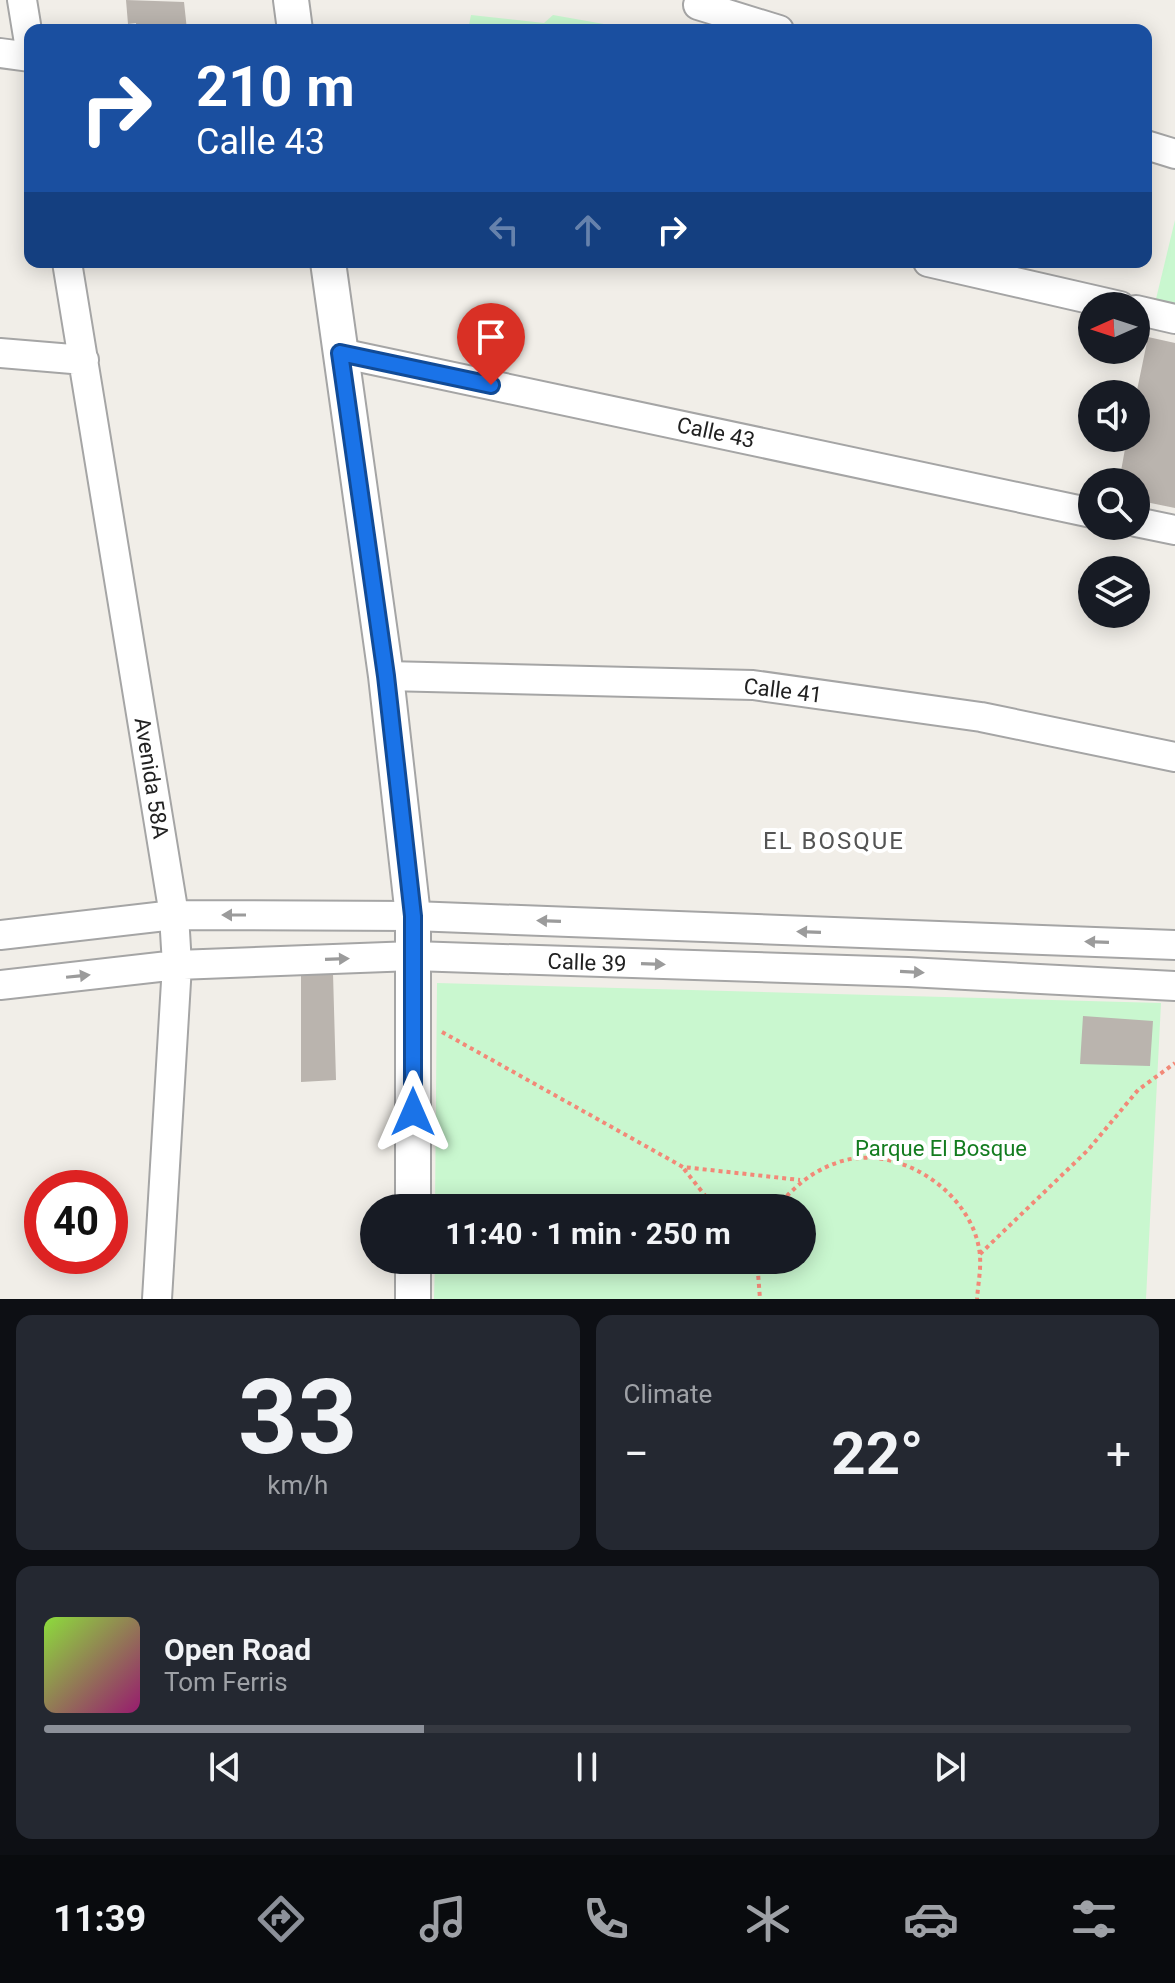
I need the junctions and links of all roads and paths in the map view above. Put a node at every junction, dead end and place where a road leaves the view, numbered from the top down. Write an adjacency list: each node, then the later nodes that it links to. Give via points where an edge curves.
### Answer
1 (22, 0): 4 (street)
2 (291, 0): 5 (street)
3 (696, 12): 6 (street)
4 (26, 24)
5 (294, 24)
6 (751, 24)
7 (0, 53): 8 (street)
8 (24, 56)
9 (1152, 147): 10 (street)
10 (1175, 154)
11 (68, 268): 19 (street, Avenida 58A)
12 (329, 268): 18 (street)
13 (954, 268): 14 (street)
14 (1078, 296)
15 (1150, 313): 16 (street)
16 (1175, 319)
17 (0, 353): 19 (street)
18 (340, 353): 20 (street, Calle 43); 23 (street)
19 (84, 360): 25 (street, Avenida 58A)
20 (1078, 510)
21 (1150, 525): 22 (street)
22 (1175, 530)
23 (386, 676): 24 (street, Calle 41, via 753,685 981,717); 26 (street)
24 (1175, 757)
25 (174, 915): 26 (street, Calle 39, one-way to 25); 27 (street, Calle 39); 30 (street, Avenida 58A)
26 (413, 916): 28 (street, Calle 39, one-way to 26); 29 (street)
27 (0, 935)
28 (1175, 945)
29 (413, 956): 30 (street, Calle 39, one-way to 29); 32 (street, Calle 39, one-way to 32); 33 (street)
30 (177, 965): 31 (street, Calle 39, one-way to 30); 43 (street, Avenida 58A)
31 (0, 985)
32 (1175, 986)
33 (413, 1017): 35 (path); 37 (street)
34 (1175, 1063): 40 (path, via 1138,1090 1088,1150)
35 (683, 1167): 36 (path); 38 (path)
36 (800, 1180): 39 (path); 40 (path, via 842,1161 888,1159 931,1177 963,1210)
37 (413, 1194)
38 (704, 1194)
39 (788, 1194)
40 (980, 1254): 46 (path)
41 (413, 1274): 44 (street)
42 (757, 1274): 45 (path)
43 (157, 1299)
44 (413, 1299)
45 (760, 1299)
46 (977, 1299)

